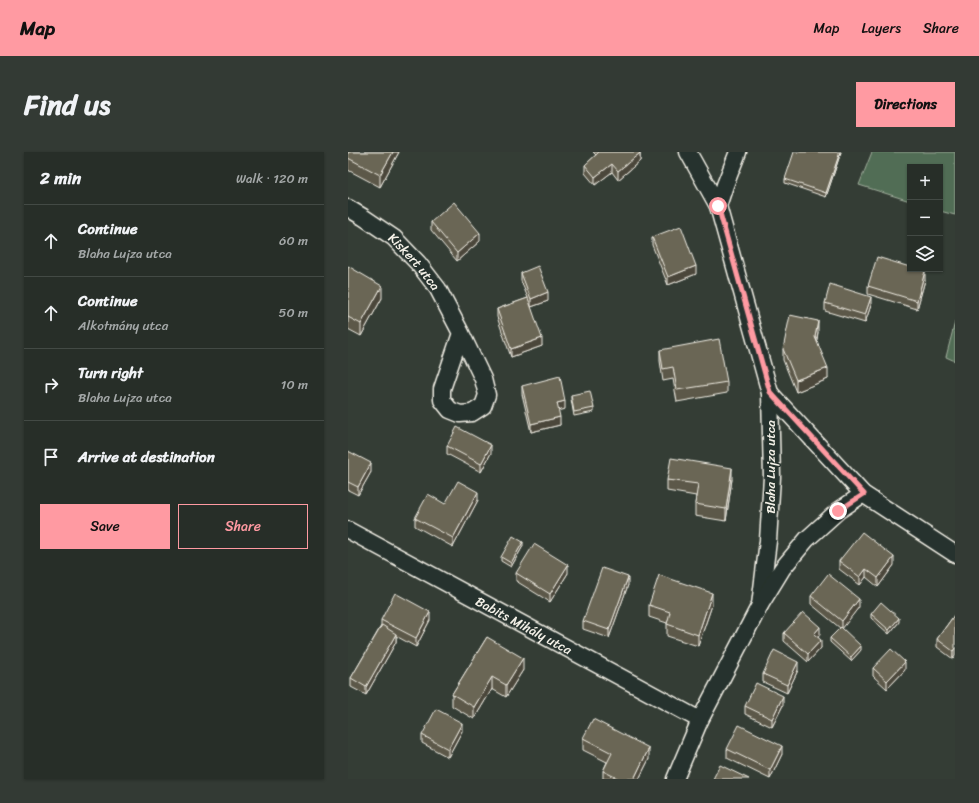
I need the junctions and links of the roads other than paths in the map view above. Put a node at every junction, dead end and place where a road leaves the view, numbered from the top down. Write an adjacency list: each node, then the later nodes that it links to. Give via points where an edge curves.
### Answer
1 (688, 152): 3 (street, Blaha Lujza utca)
2 (738, 152): 3 (street)
3 (718, 206): 6 (street, Blaha Lujza utca)
4 (348, 208): 5 (street, Kiskert utca, via 394,238 418,263 438,289)
5 (461, 333)
6 (770, 392): 7 (street); 10 (street, Blaha Lujza utca, via 772,478)
7 (864, 494): 9 (street); 10 (street, Blaha Lujza utca, via 838,511 807,539 782,569)
8 (348, 530): 11 (street, Babits Mihály utca)
9 (955, 554)
10 (760, 605): 11 (street, Blaha Lujza utca)
11 (700, 720): 12 (street, Blaha Lujza utca)
12 (675, 779)

